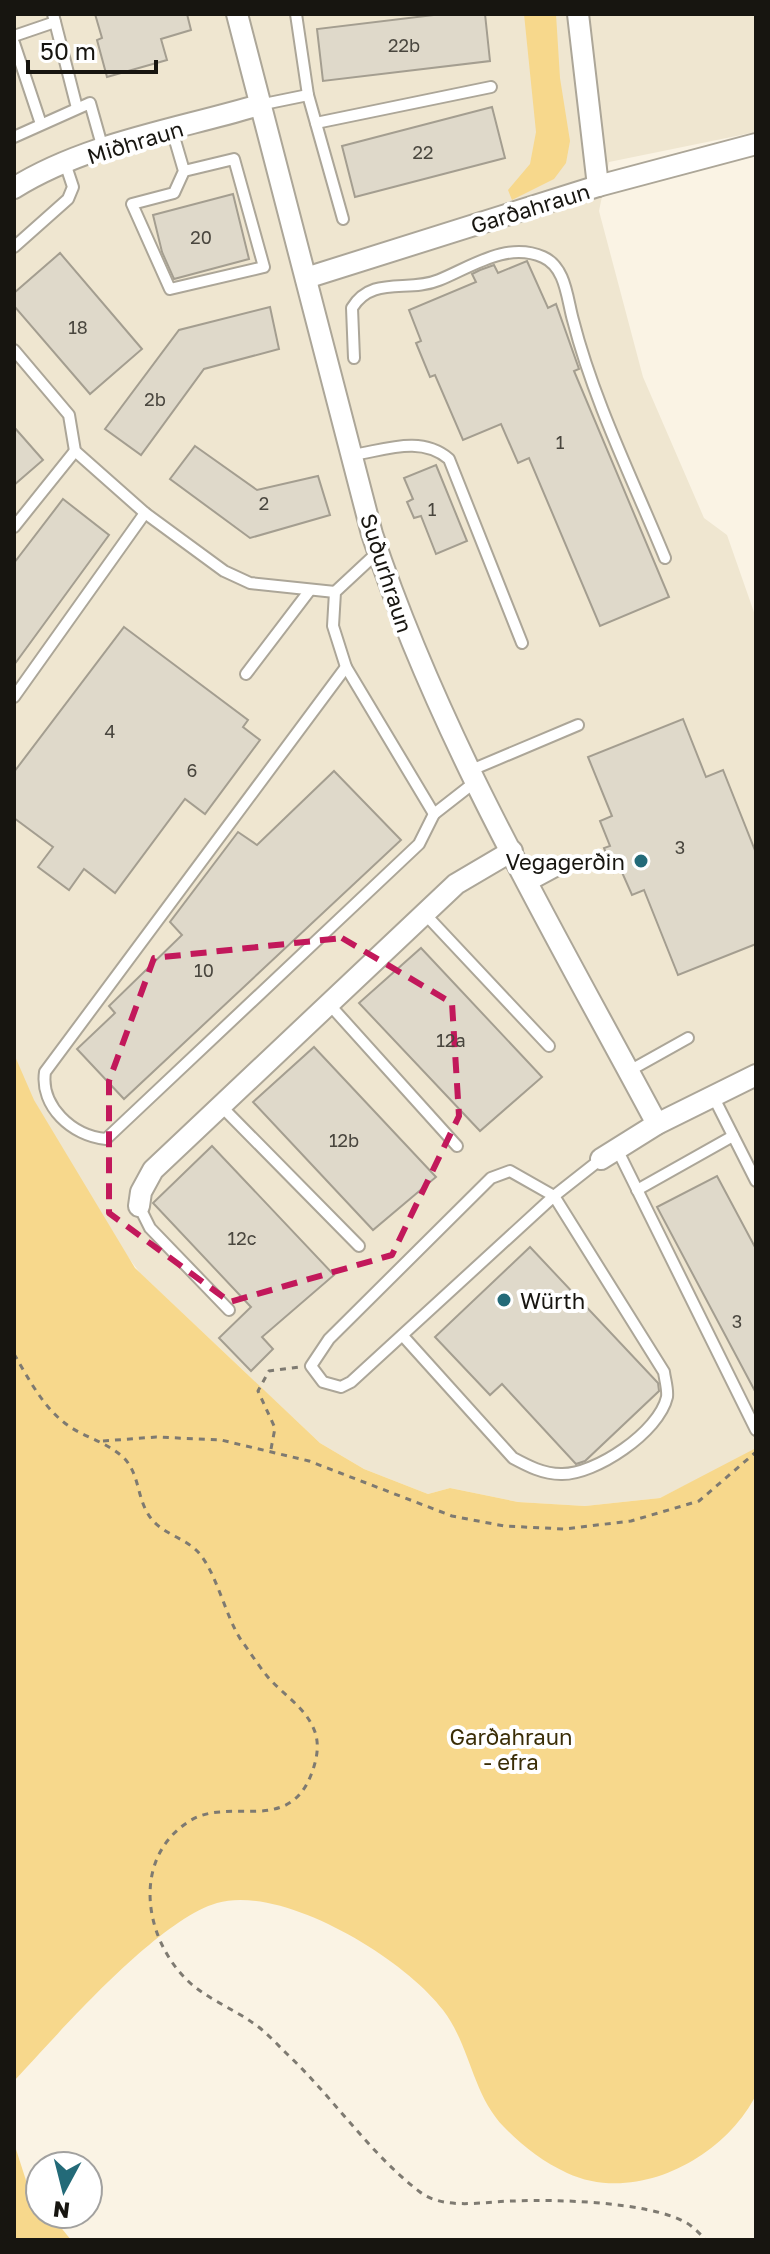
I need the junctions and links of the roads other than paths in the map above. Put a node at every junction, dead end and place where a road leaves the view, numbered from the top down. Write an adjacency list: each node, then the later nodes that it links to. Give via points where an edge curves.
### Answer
1 (237, 14): 9 (street)
2 (296, 14): 8 (lane)
3 (578, 14): 19 (street)
4 (54, 18): 5 (lane); 10 (lane)
5 (14, 36)
6 (14, 43): 12 (lane)
7 (491, 87): 11 (lane)
8 (308, 95): 9 (lane); 11 (lane)
9 (259, 105): 13 (street, Miðhraun); 23 (street)
10 (77, 108): 12 (lane); 16 (lane, via 90,103)
11 (316, 123): 21 (lane)
12 (41, 124): 14 (lane)
13 (172, 130): 16 (street, Miðhraun); 18 (lane)
14 (14, 137)
15 (756, 144): 19 (street, Garðahraun)
16 (103, 149): 17 (street, Miðhraun)
17 (65, 163): 20 (street, Miðhraun); 22 (lane, via 73,187 68,199)
18 (184, 171): 18 (lane, via 234,159 264,267 170,289 132,204 174,193)
19 (598, 186): 23 (street, Garðahraun)
20 (14, 188)
21 (343, 219)
22 (14, 247)
23 (306, 278): 27 (street, Suðurhraun)
24 (14, 350): 26 (lane, via 69,415)
25 (354, 358): 31 (lane, via 352,308 369,290 420,286 489,257 512,253 552,263)
26 (75, 451): 28 (lane); 29 (lane)
27 (353, 455): 30 (street, Suðurhraun); 34 (lane, via 417,445 434,448 449,459)
28 (145, 513): 32 (lane, via 234,577); 37 (lane)
29 (15, 525)
30 (378, 552): 33 (lane); 39 (street, Suðurhraun, via 415,655)
31 (665, 558)
32 (310, 590): 33 (lane); 36 (lane)
33 (335, 592): 35 (lane, via 333,626)
34 (522, 643)
35 (346, 667): 40 (lane); 40 (lane, via 45,1072 42,1088 51,1107 89,1138 106,1139 419,844)
36 (246, 674)
37 (14, 697)
38 (578, 725): 39 (lane)
39 (472, 776): 40 (lane); 41 (street, Suðurhraun)
40 (434, 814)
41 (512, 851): 43 (street, Suðurhraun); 44 (street, via 456,884)
42 (569, 864): 43 (lane)
43 (530, 885): 48 (street, Suðurhraun)
44 (425, 914): 45 (street); 47 (lane)
45 (329, 1004): 51 (street); 54 (lane)
46 (688, 1038): 48 (lane)
47 (549, 1046)
48 (629, 1071): 52 (street, Suðurhraun)
49 (756, 1075): 50 (street)
50 (713, 1096): 52 (street); 53 (lane)
51 (221, 1106): 59 (street, via 153,1170); 60 (lane)
52 (657, 1124): 55 (street)
53 (733, 1136): 56 (lane); 57 (lane)
54 (457, 1146)
55 (609, 1154): 57 (lane); 58 (lane)
56 (756, 1181)
57 (637, 1190): 63 (lane)
58 (554, 1196): 62 (lane); 62 (lane, via 510,1171 491,1178 329,1339 311,1366 323,1382 341,1387); 62 (lane, via 664,1372 668,1394 660,1412 613,1458 563,1474 531,1468 513,1458)
59 (139, 1206): 61 (lane, via 150,1228)
60 (359, 1246)
61 (229, 1310)
62 (403, 1336)
63 (756, 1430)

